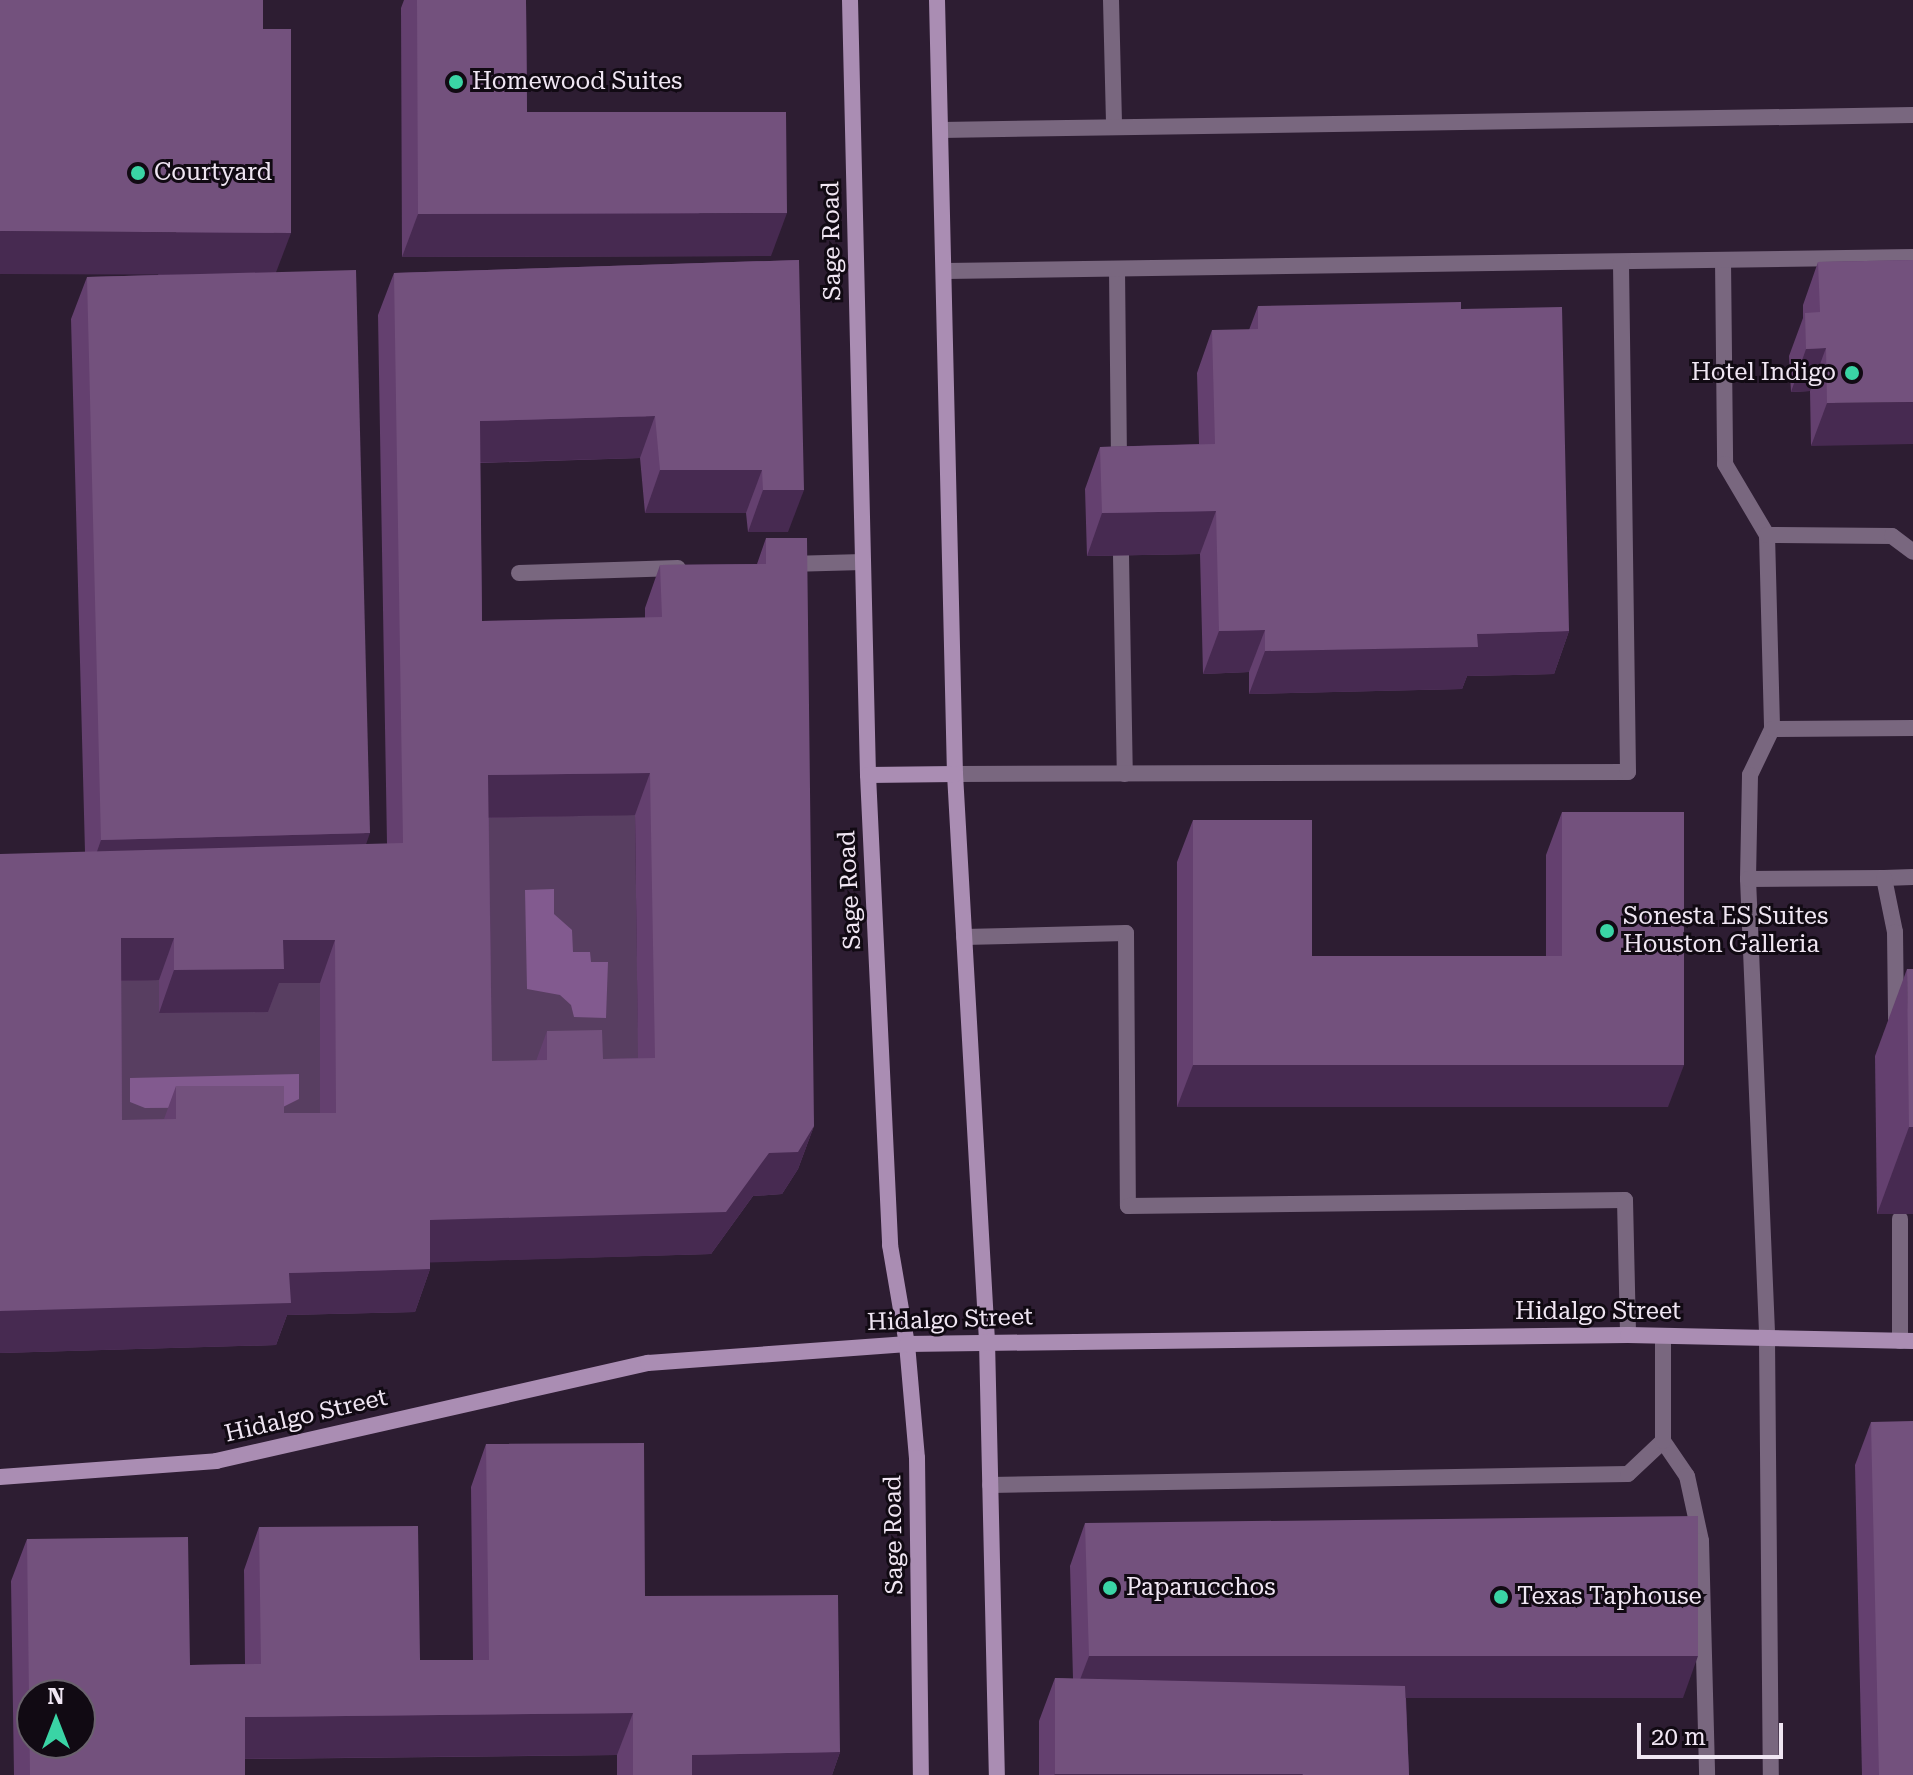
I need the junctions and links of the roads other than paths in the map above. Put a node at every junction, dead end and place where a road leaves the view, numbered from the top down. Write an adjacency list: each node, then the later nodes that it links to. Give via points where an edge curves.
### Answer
1 (850, 0): 16 (main road, Sage Road)
2 (937, 0): 6 (main road)
3 (1111, 0): 5 (lane)
4 (1913, 115): 5 (lane)
5 (1114, 126): 6 (lane)
6 (941, 130): 11 (main road)
7 (1913, 257): 8 (lane)
8 (1723, 260): 9 (lane); 13 (lane, via 1725,464)
9 (1621, 262): 10 (lane); 23 (lane, via 1628,772)
10 (1117, 269): 11 (lane); 12 (lane)
11 (945, 271): 22 (main road)
12 (1120, 488)
13 (1767, 535): 14 (lane, via 1892,536); 21 (lane)
14 (1913, 552)
15 (1121, 555): 23 (lane)
16 (863, 562): 17 (lane); 24 (main road, Sage Road)
17 (769, 565)
18 (691, 567): 19 (lane)
19 (519, 573)
20 (1913, 728): 21 (lane)
21 (1772, 729): 27 (lane, via 1750,775)
22 (955, 774): 23 (lane); 24 (main road); 28 (main road)
23 (1125, 774)
24 (868, 775): 36 (main road, Sage Road, via 890,1245)
25 (1913, 877): 26 (lane)
26 (1884, 878): 27 (lane); 29 (lane, via 1895,932)
27 (1748, 879): 33 (lane)
28 (964, 937): 31 (lane, via 1126,933 1128,1206 1625,1200); 34 (main road)
29 (1902, 1029)
30 (1900, 1219): 35 (lane)
31 (1628, 1335): 32 (main road, Hidalgo Street); 34 (main road, Hidalgo Street)
32 (1663, 1336): 33 (main road, Hidalgo Street); 37 (lane)
33 (1767, 1339): 35 (main road, Hidalgo Street); 43 (lane)
34 (987, 1341): 36 (main road, Hidalgo Street); 39 (main road)
35 (1906, 1341)
36 (907, 1344): 38 (main road, Hidalgo Street, via 648,1363 216,1461); 40 (main road, Sage Road, via 917,1458)
37 (1663, 1441): 39 (lane, via 1628,1474); 42 (lane, via 1687,1476 1701,1541)
38 (0, 1477)
39 (990, 1485): 41 (main road)
40 (921, 1775)
41 (997, 1775)
42 (1707, 1775)
43 (1771, 1775)

